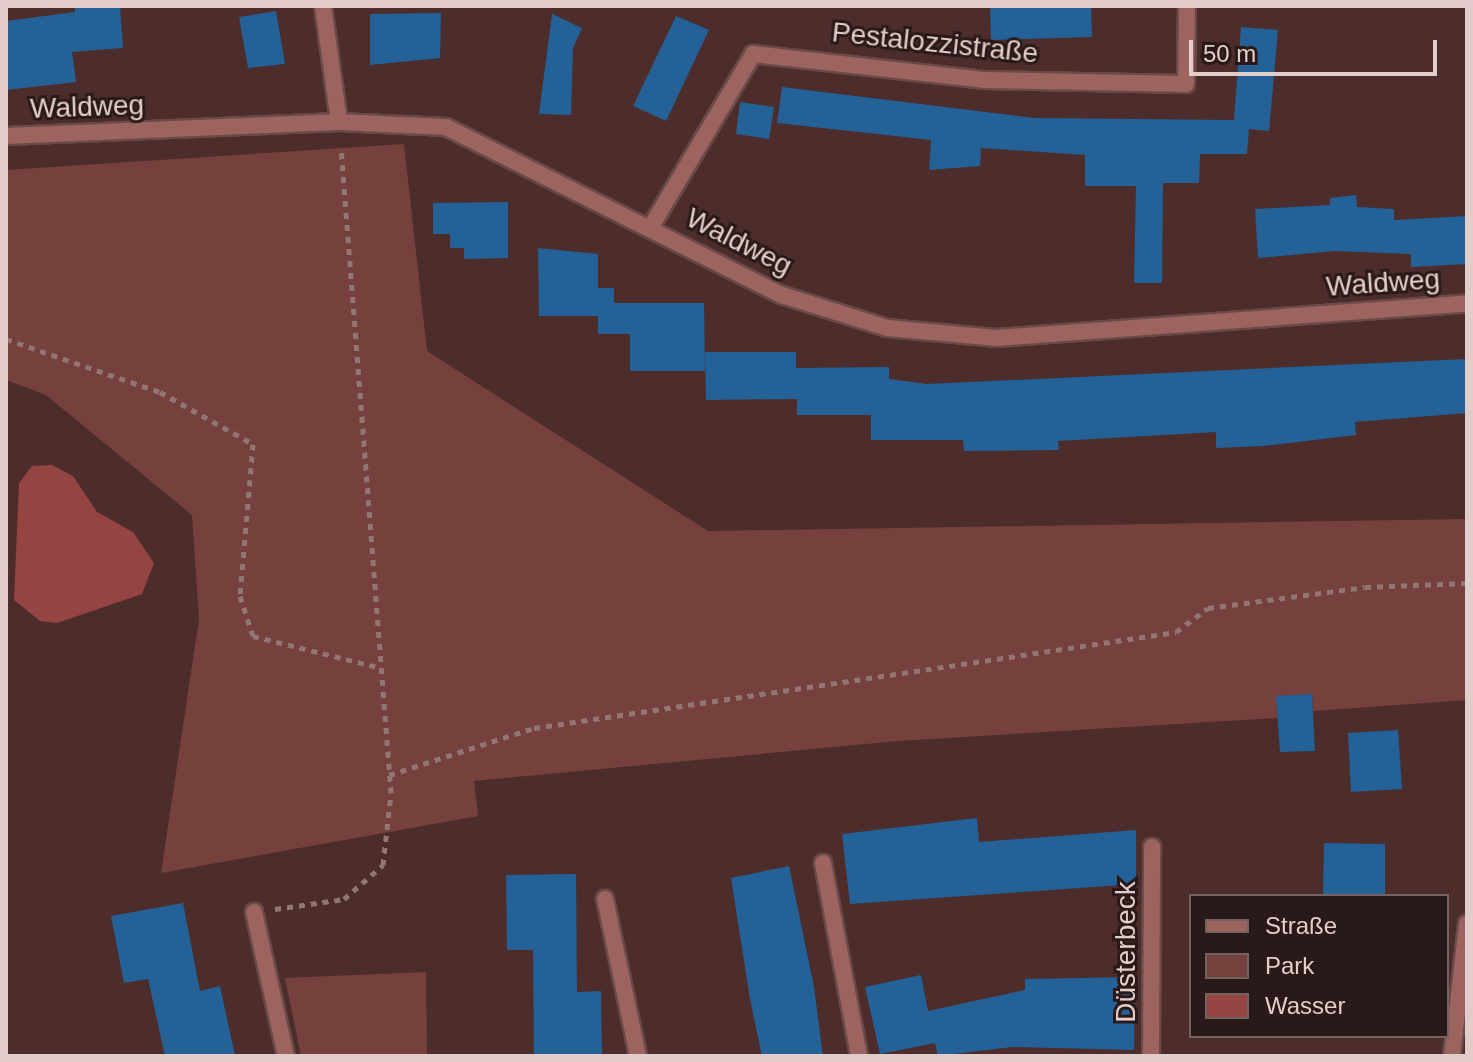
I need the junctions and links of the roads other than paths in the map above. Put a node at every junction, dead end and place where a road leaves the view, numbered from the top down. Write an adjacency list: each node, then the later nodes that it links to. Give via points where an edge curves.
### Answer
1 (323, 6): 3 (street)
2 (1187, 6): 5 (street, Pestalozzistraße, via 1186,84 984,80 753,54)
3 (339, 122): 4 (street, Waldweg); 5 (street, Waldweg, via 446,127)
4 (6, 136)
5 (652, 225): 6 (street, Waldweg, via 782,295 887,328 996,338)
6 (1467, 303)
7 (1152, 847): 15 (street, Düsterbeck)
8 (823, 863): 14 (street)
9 (605, 899): 13 (street)
10 (254, 912): 12 (street)
11 (1467, 924): 16 (street)
12 (286, 1056)
13 (638, 1056)
14 (859, 1056)
15 (1151, 1056)
16 (1452, 1056)

